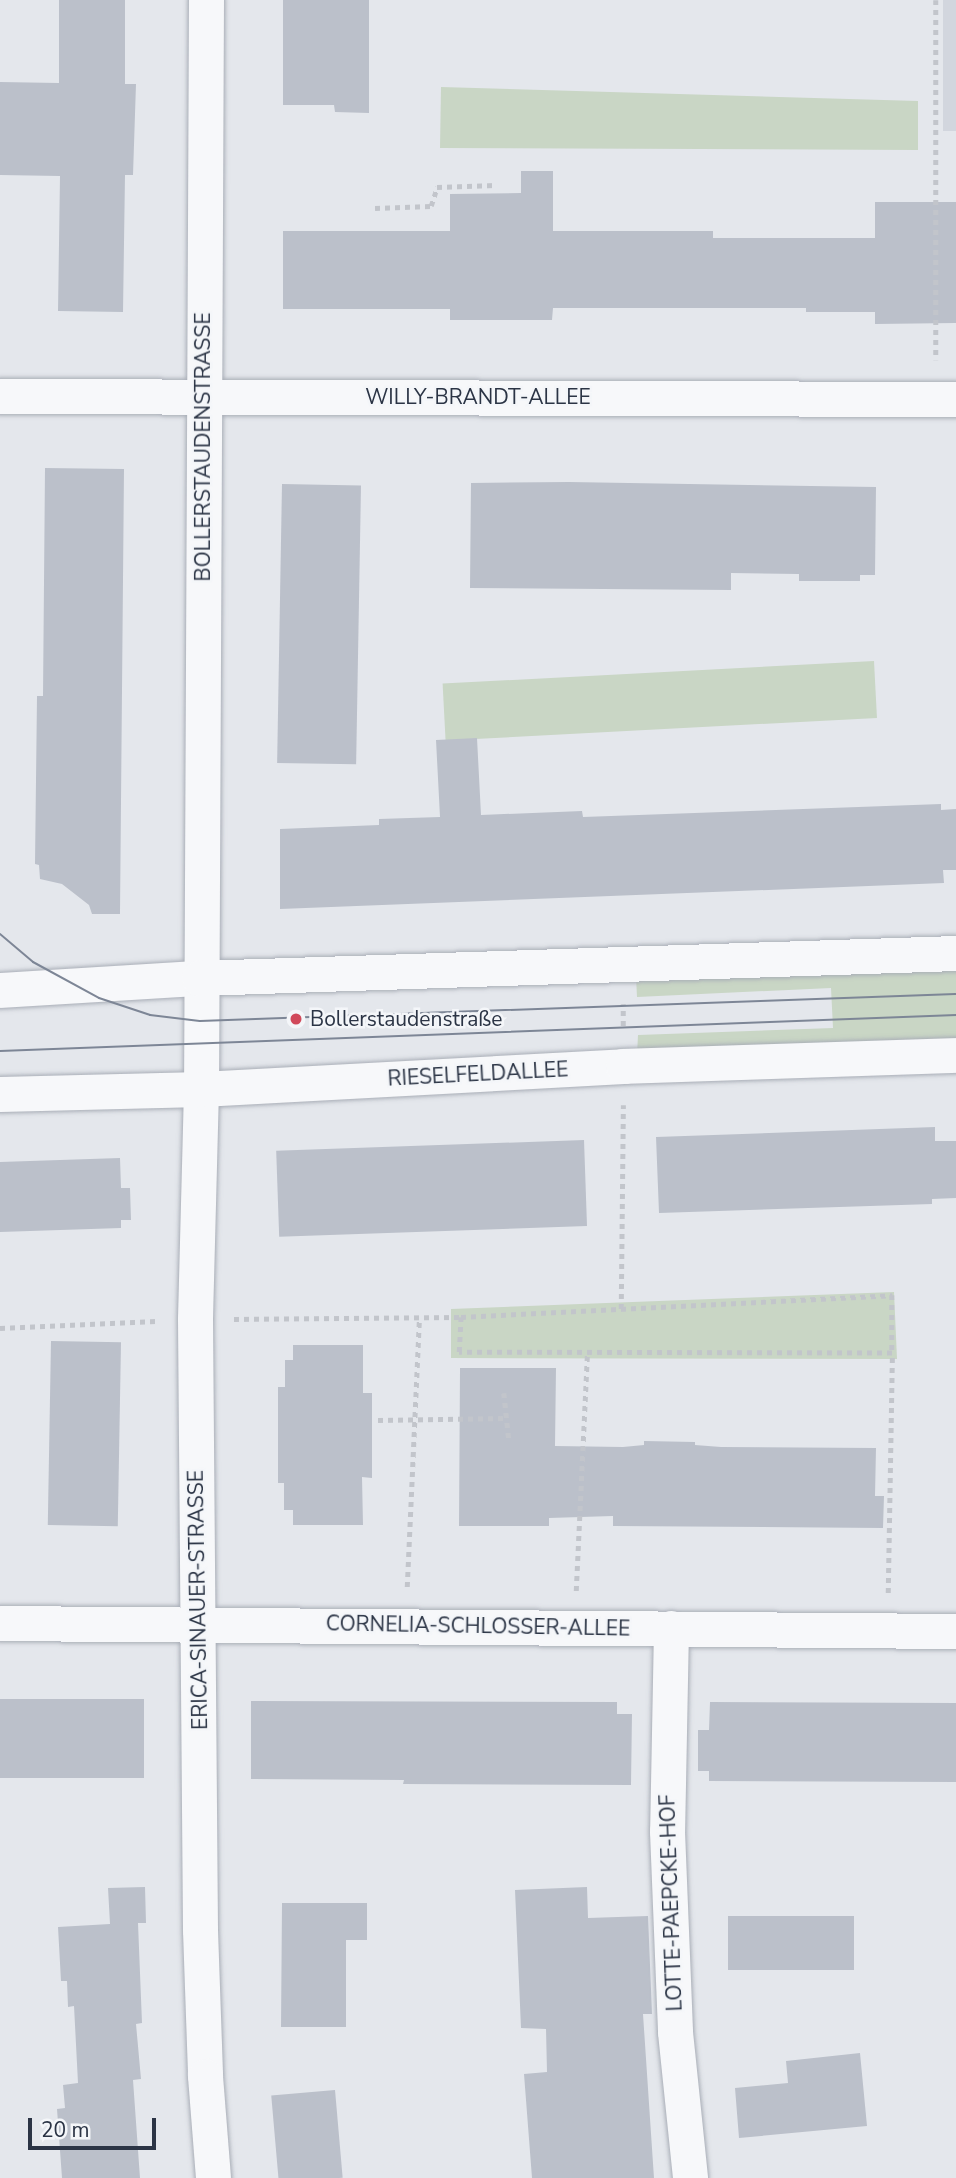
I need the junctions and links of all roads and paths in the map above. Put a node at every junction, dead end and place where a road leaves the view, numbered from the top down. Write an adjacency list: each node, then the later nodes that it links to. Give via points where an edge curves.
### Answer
1 (206, 0): 6 (street, BOLLERSTAUDENSTRASSE)
2 (936, 0): 7 (path)
3 (496, 186): 4 (path, via 437,187 431,206)
4 (375, 208)
5 (0, 396): 6 (street, WILLY-BRANDT-ALLEE)
6 (203, 396): 7 (street, WILLY-BRANDT-ALLEE); 10 (street, BOLLERSTAUDENSTRASSE)
7 (946, 399)
8 (956, 953): 9 (street)
9 (622, 964): 10 (street); 14 (path)
10 (199, 978): 11 (street); 12 (street, BOLLERSTAUDENSTRASSE)
11 (0, 990)
12 (200, 1021): 15 (street, ERICA-SINAUER-STRASSE)
13 (956, 1055): 14 (street, RIESELFELDALLEE)
14 (623, 1066): 15 (street, RIESELFELDALLEE); 17 (path)
15 (201, 1089): 16 (street, RIESELFELDALLEE); 27 (street, ERICA-SINAUER-STRASSE, via 195,1319)
16 (0, 1094)
17 (621, 1310): 19 (path, via 892,1295); 20 (path, via 461,1317 459,1352)
18 (419, 1319): 23 (path)
19 (892, 1353): 20 (path); 31 (path)
20 (587, 1354): 29 (path)
21 (504, 1393): 22 (path)
22 (506, 1418): 23 (path); 25 (path)
23 (416, 1419): 24 (path); 28 (path)
24 (378, 1420)
25 (509, 1440)
26 (0, 1623): 27 (street, CORNELIA-SCHLOSSER-ALLEE)
27 (199, 1624): 28 (street, CORNELIA-SCHLOSSER-ALLEE); 34 (street, ERICA-SINAUER-STRASSE, via 200,1930)
28 (405, 1625): 29 (street, CORNELIA-SCHLOSSER-ALLEE)
29 (575, 1628): 30 (street, CORNELIA-SCHLOSSER-ALLEE)
30 (671, 1628): 31 (street, CORNELIA-SCHLOSSER-ALLEE); 33 (street, LOTTE-PAEPCKE-HOF, via 667,1831 675,2032)
31 (887, 1631): 32 (street, CORNELIA-SCHLOSSER-ALLEE)
32 (956, 1631)
33 (690, 2177)
34 (213, 2178)

